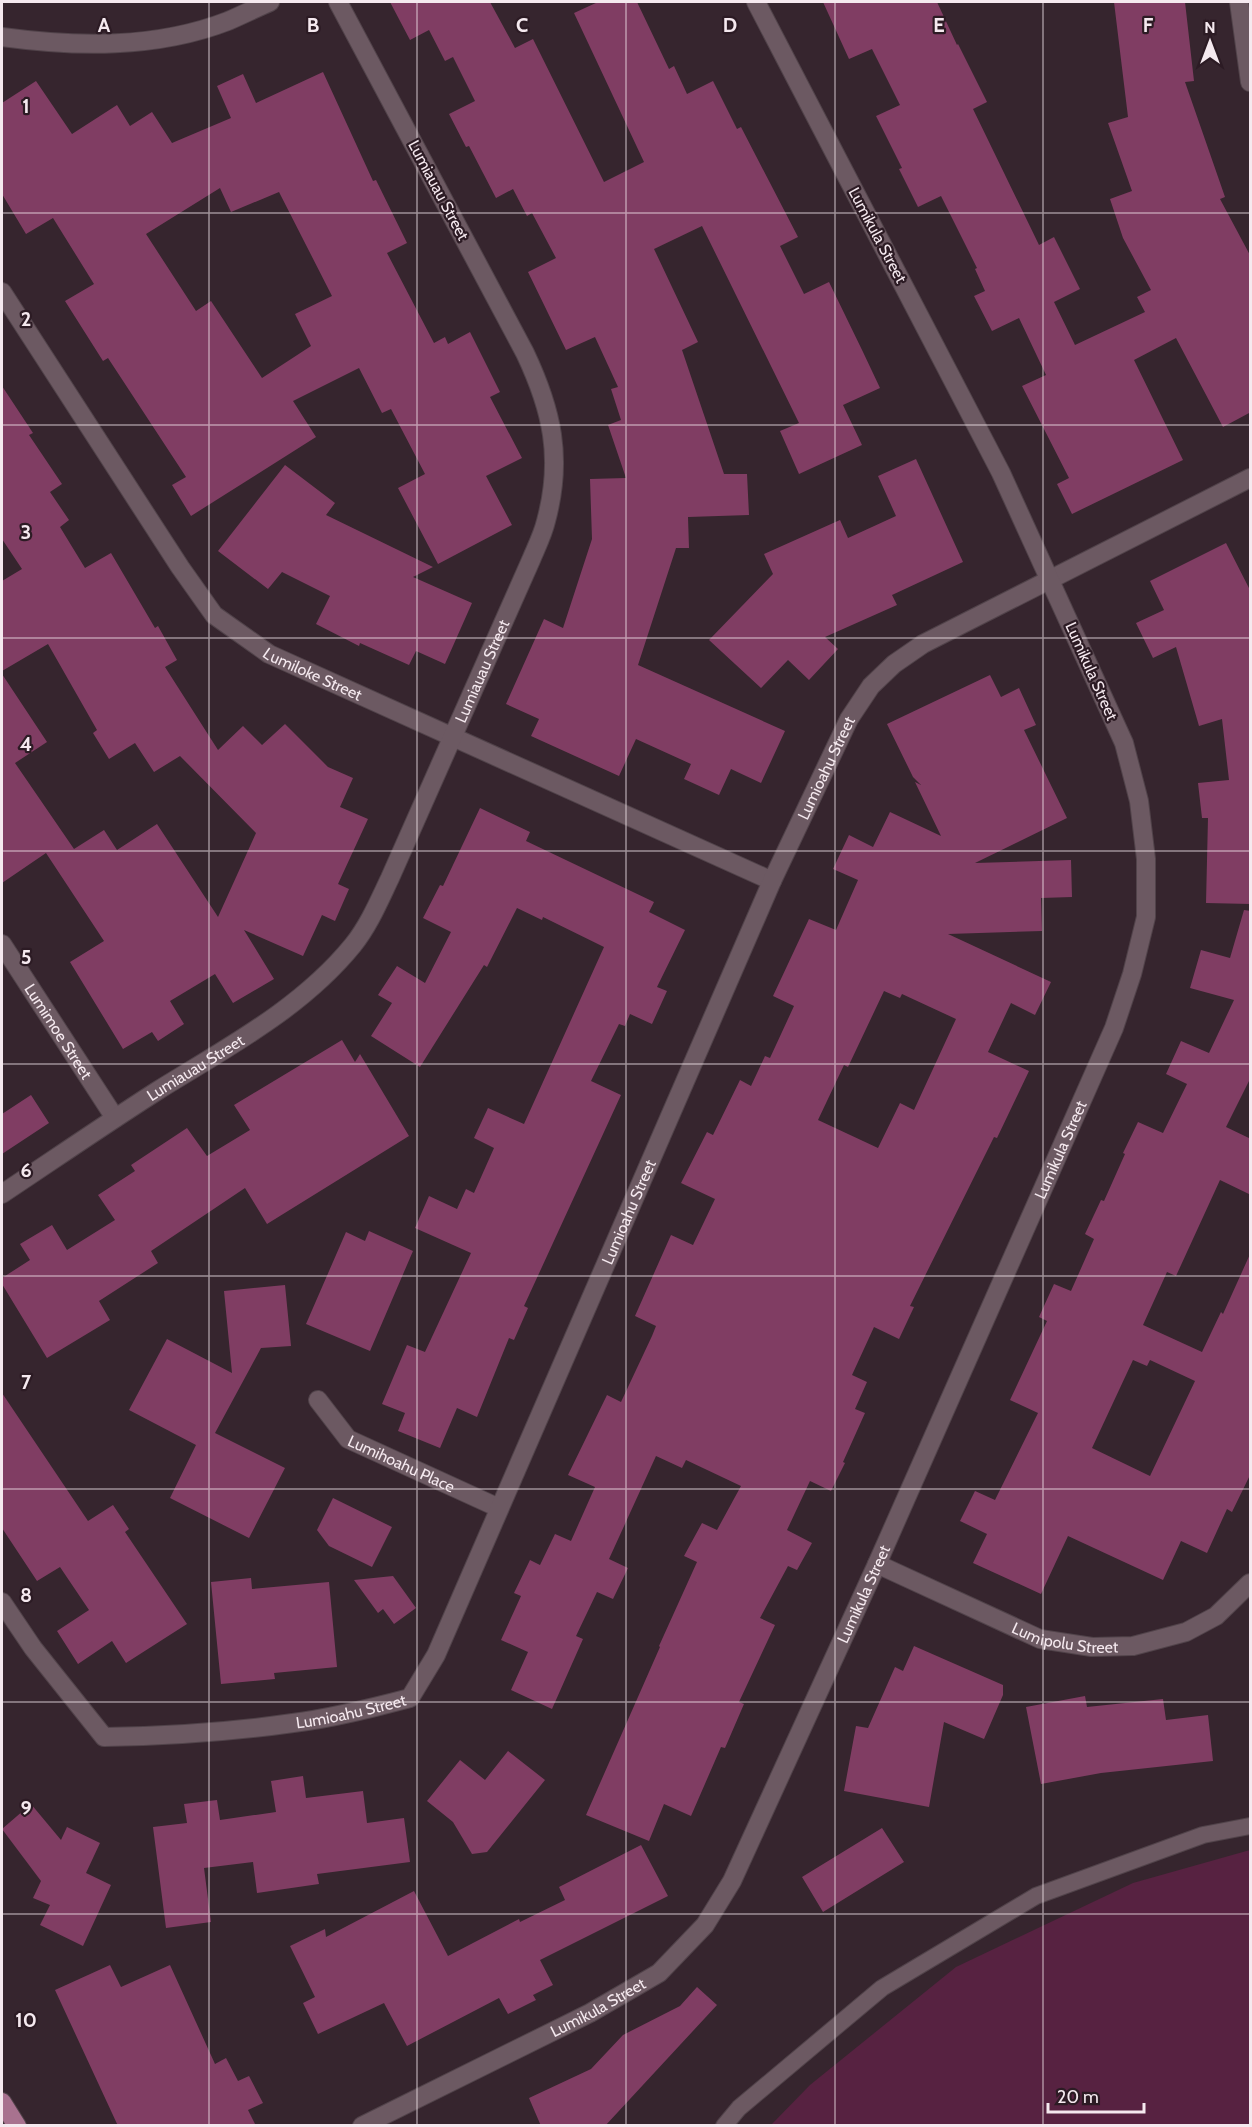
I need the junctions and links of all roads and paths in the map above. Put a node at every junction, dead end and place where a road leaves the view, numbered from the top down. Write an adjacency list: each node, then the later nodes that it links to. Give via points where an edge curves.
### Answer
1 (270, 2): 5 (street, via 217,24 128,43 51,44)
2 (338, 2): 10 (street, Lumiauau Street, via 525,353 541,386 551,421 555,451 546,522)
3 (756, 2): 9 (street, Lumikula Street, via 1001,472)
4 (1239, 2): 6 (street)
5 (2, 37)
6 (1251, 82)
7 (2, 292): 10 (street, Lumiloke Street, via 214,615 269,654)
8 (1251, 478): 9 (street, Lumioahu Street)
9 (1050, 580): 11 (street, Lumioahu Street, via 923,644 871,686 849,719); 17 (street, Lumikula Street, via 1124,743 1139,801 1146,860 1146,917 1114,1028)
10 (454, 737): 11 (street, Lumiloke Street); 13 (street, Lumiauau Street, via 372,917 353,945 325,976 284,1011)
11 (772, 881): 16 (street, Lumioahu Street)
12 (2, 944): 13 (street, Lumimoe Street)
13 (115, 1118): 14 (street, Lumiauau Street)
14 (2, 1194)
15 (318, 1400): 16 (street, Lumihoahu Place, via 348,1439)
16 (499, 1508): 19 (street, Lumioahu Street, via 436,1655 410,1698 346,1714 228,1731 105,1737 33,1648)
17 (877, 1564): 18 (street, Lumipolu Street, via 1040,1639 1092,1647 1133,1646 1186,1632 1216,1616); 23 (street, Lumikula Street, via 732,1881 705,1925 658,1973 620,1996)
18 (1251, 1583)
19 (2, 1602)
20 (1251, 1826): 24 (lane, via 1203,1835 1036,1896 882,1988 739,2108)
21 (2, 2102): 22 (main road)
22 (16, 2126)
23 (362, 2126)
24 (724, 2126)

